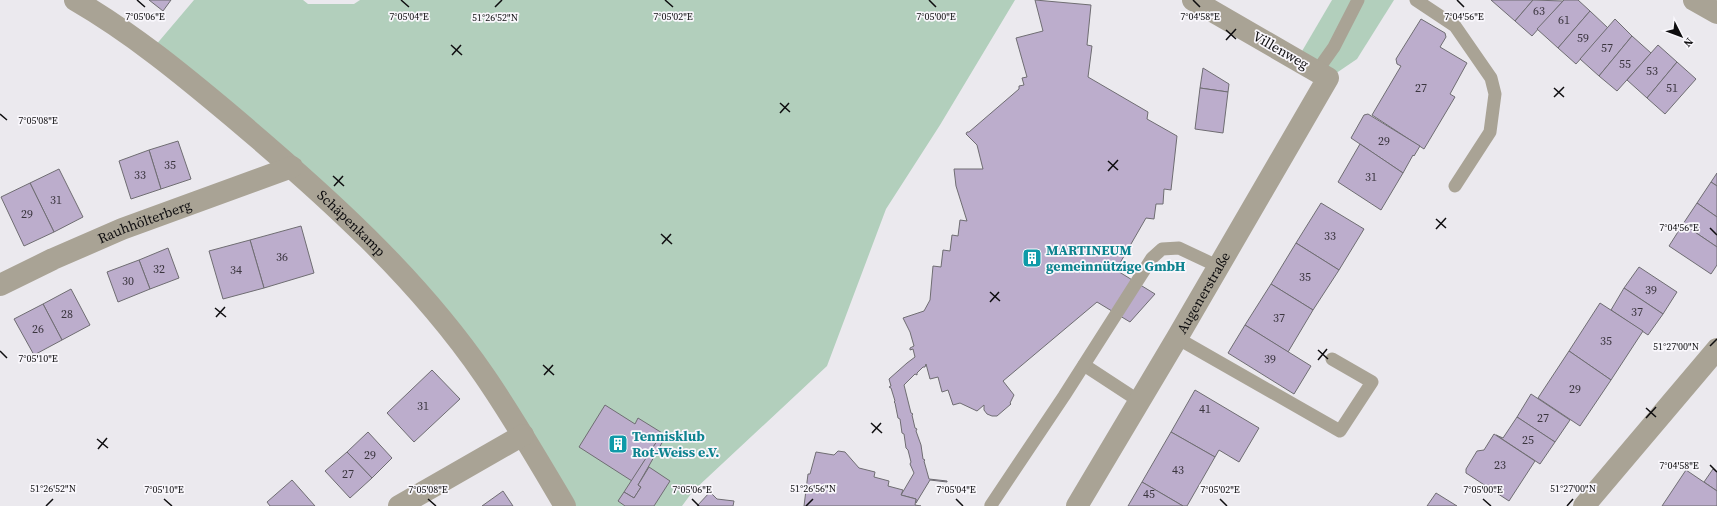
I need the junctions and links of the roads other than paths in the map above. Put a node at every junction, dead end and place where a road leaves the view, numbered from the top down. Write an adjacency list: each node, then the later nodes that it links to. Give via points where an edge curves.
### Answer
1 (75, 0): 8 (street, Schäpenkamp, via 174,68)
2 (1193, 0): 7 (street, Villenweg)
3 (1358, 0): 7 (lane, Augenerstraße)
4 (1416, 0): 9 (lane, via 1455,26 1491,78 1495,94 1490,132)
5 (1694, 0): 6 (street)
6 (1717, 13)
7 (1322, 74): 10 (street, Augenerstraße)
8 (292, 167): 11 (street, Rauhhölterberg, via 122,229); 17 (street, Schäpenkamp, via 396,268 442,321 483,374)
9 (1455, 186)
10 (1218, 266): 12 (street, Augenerstraße); 15 (lane, via 1179,248 1162,249 1152,258)
11 (0, 285)
12 (1177, 338): 14 (lane, via 1340,431 1372,382); 16 (street, Augenerstraße)
13 (1717, 349): 22 (street)
14 (1332, 359)
15 (1084, 365): 16 (lane); 20 (lane, via 990,505)
16 (1139, 400): 21 (street, Augenerstraße)
17 (523, 435): 18 (street); 19 (street, Schäpenkamp)
18 (399, 506)
19 (565, 506)
20 (992, 506)
21 (1077, 506)
22 (1584, 506)

